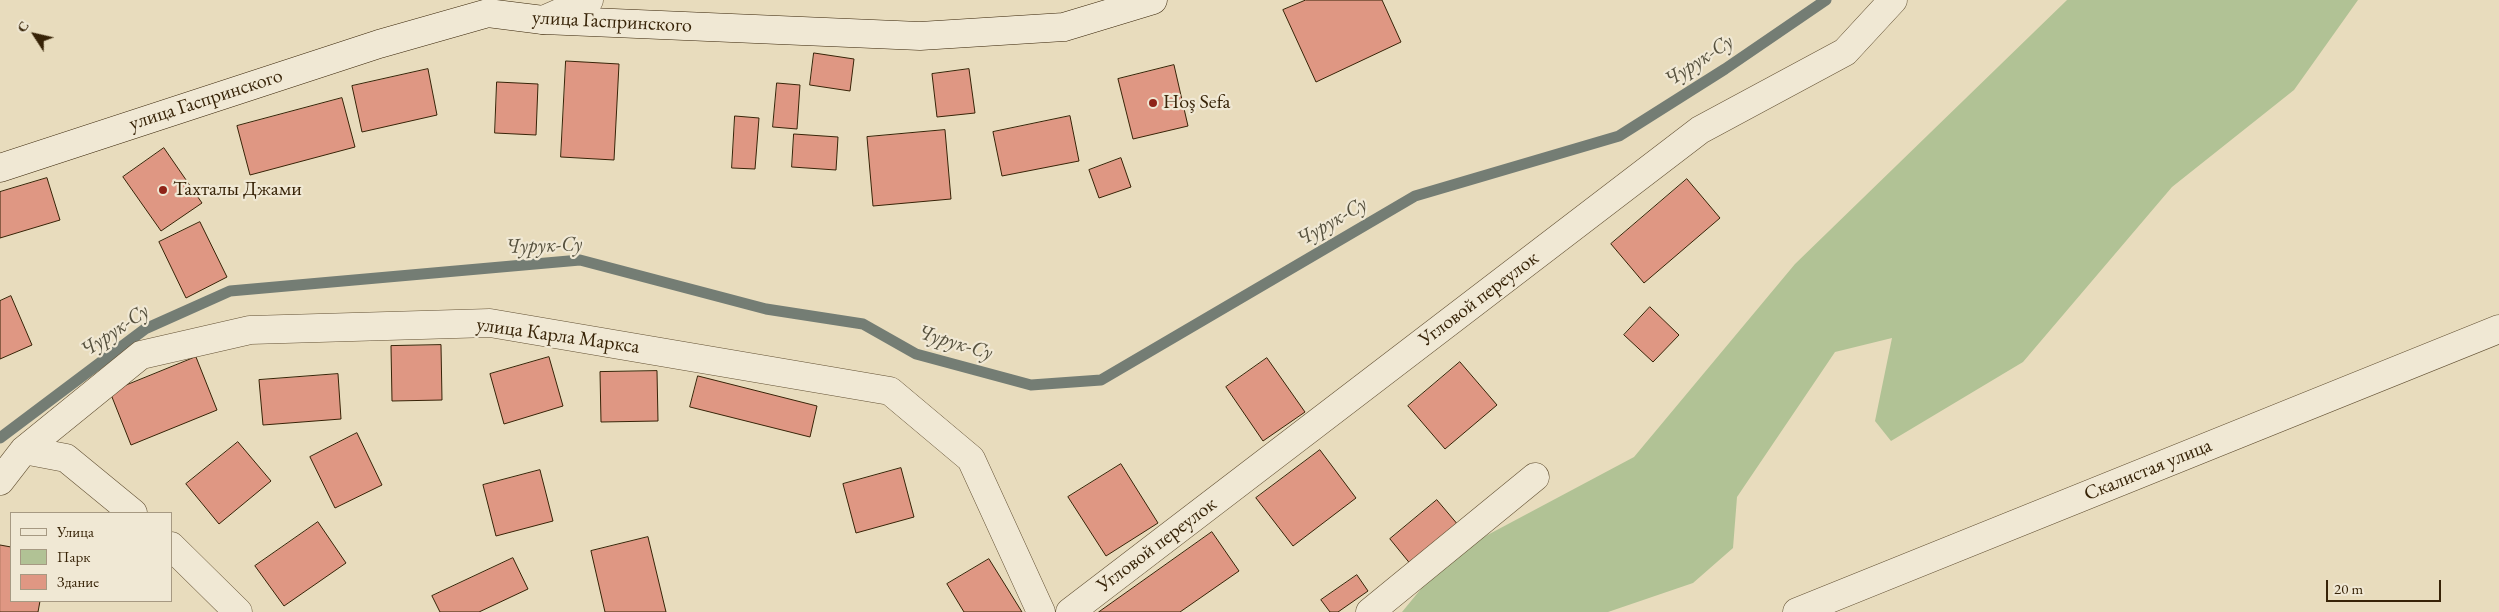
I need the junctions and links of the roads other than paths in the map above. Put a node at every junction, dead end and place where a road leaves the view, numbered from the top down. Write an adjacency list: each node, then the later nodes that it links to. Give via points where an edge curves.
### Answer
1 (589, 0): 4 (street)
2 (1153, 0): 4 (street, улица Гаспринского, via 1064,27 920,36)
3 (1893, 0): 14 (street, Угловой переулок, via 1846,52 1700,130)
4 (543, 20): 5 (street, улица Гаспринского, via 488,13 379,44)
5 (0, 168)
6 (2499, 329): 16 (street, Скалистая улица)
7 (24, 450): 9 (street, улица Карла Маркса); 10 (street, via 66,458); 13 (street, улица Карла Маркса, via 141,355 250,330 490,322 890,391 971,459)
8 (1535, 477): 15 (street)
9 (0, 481)
10 (132, 512)
11 (172, 547): 12 (street)
12 (238, 612)
13 (1041, 612)
14 (1070, 612)
15 (1370, 612)
16 (1797, 612)

